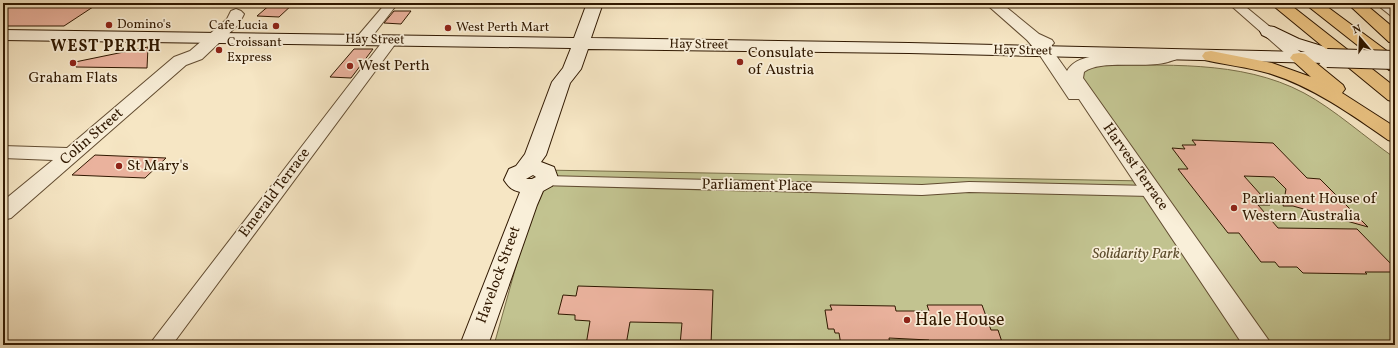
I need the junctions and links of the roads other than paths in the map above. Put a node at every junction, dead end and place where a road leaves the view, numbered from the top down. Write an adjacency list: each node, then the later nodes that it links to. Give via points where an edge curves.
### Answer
1 (249, 3): 15 (street, Colin Street, via 236,14 234,20)
2 (392, 3): 17 (street)
3 (582, 3): 19 (main road, Havelock Street)
4 (595, 3): 19 (main road, Havelock Street)
5 (992, 3): 14 (street, Harvest Terrace)
6 (1234, 3): 12 (street)
7 (1278, 3): 28 (highway)
8 (1312, 3): 27 (highway)
9 (1355, 3): 10 (highway)
10 (1373, 7): 11 (street); 16 (highway)
11 (1395, 12)
12 (1268, 32): 23 (main road); 25 (street)
13 (3, 35): 15 (main road, Hay Street)
14 (1033, 37): 20 (street, Harvest Terrace); 21 (street, Harvest Terrace)
15 (208, 38): 17 (main road, Hay Street); 32 (street, Colin Street, via 196,54 180,61)
16 (1395, 38)
17 (362, 40): 18 (main road, Hay Street)
18 (391, 40): 19 (main road, Hay Street); 36 (street, Emerald Terrace)
19 (574, 43): 20 (main road, Hay Street); 33 (main road, Havelock Street, via 558,69 561,82)
20 (1045, 51): 21 (main road, Hay Street); 34 (street, Harvest Terrace)
21 (1065, 52): 22 (main road, Hay Street)
22 (1173, 55): 24 (main road, Hay Street); 34 (street, Harvest Terrace, via 1149,61 1093,62 1082,65 1074,73 1076,83)
23 (1324, 55): 25 (main road, Hay Street); 26 (main road, Hay Street, bridge)
24 (1211, 56): 25 (main road, Hay Street); 29 (highway, via 1247,62 1282,72)
25 (1299, 58): 29 (highway)
26 (1395, 60)
27 (1395, 66)
28 (1395, 96)
29 (1372, 120): 30 (highway)
30 (1395, 136)
31 (3, 152): 32 (street)
32 (72, 154): 35 (street, Colin Street)
33 (533, 178): 34 (street, Parliament Place, via 922,190 969,187); 37 (main road, Havelock Street)
34 (1145, 191): 38 (street, Harvest Terrace); 39 (street, Harvest Terrace)
35 (3, 213)
36 (160, 345)
37 (474, 345)
38 (1241, 345)
39 (1258, 345)

